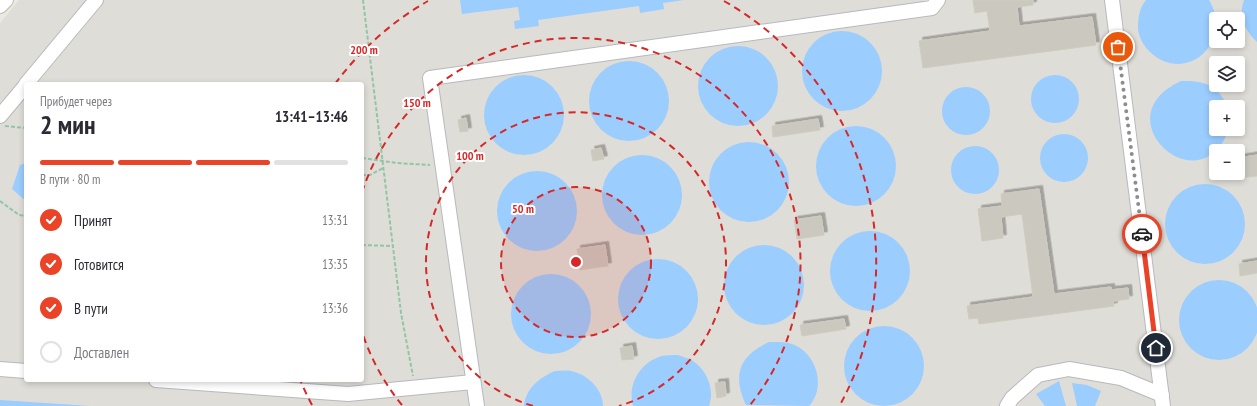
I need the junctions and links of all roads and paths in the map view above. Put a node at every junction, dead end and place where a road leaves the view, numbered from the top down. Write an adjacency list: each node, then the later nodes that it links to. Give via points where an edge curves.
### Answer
1 (6, 0): 6 (lane)
2 (96, 0): 7 (lane)
3 (363, 0): 13 (path)
4 (938, 0): 14 (lane, via 932,8 430,78)
5 (1112, 0): 26 (lane)
6 (0, 6)
7 (28, 82)
8 (24, 86): 9 (lane)
9 (0, 116)
10 (0, 125): 11 (path)
11 (24, 128)
12 (364, 158): 13 (path)
13 (382, 161): 14 (path); 15 (path)
14 (442, 166): 24 (lane)
15 (383, 168): 16 (path, via 370,175); 20 (path)
16 (364, 175)
17 (0, 201): 18 (path, via 19,215)
18 (24, 216)
19 (364, 245): 20 (path)
20 (392, 246): 25 (path, via 400,313)
21 (0, 369): 22 (lane)
22 (24, 371)
23 (183, 382): 25 (lane, via 348,394)
24 (473, 382): 25 (lane); 27 (lane)
25 (415, 387)
26 (1162, 401): 28 (lane, via 1121,378 1070,369 1038,375 1012,398)
27 (477, 406)
28 (1007, 406)

